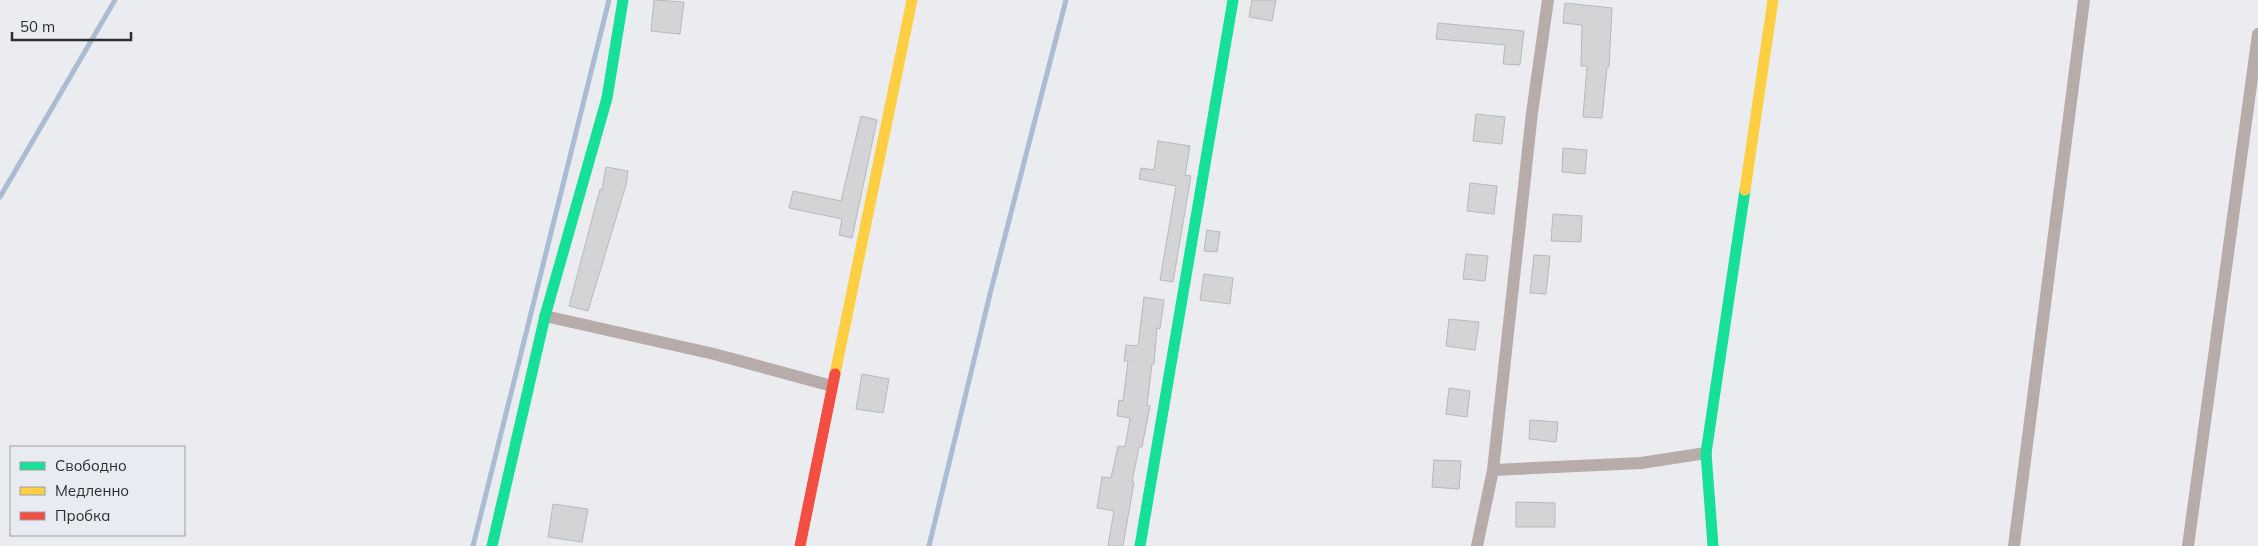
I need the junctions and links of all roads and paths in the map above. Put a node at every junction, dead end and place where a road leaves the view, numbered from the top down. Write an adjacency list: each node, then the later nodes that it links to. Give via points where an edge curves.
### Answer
1 (623, 0): 8 (street, via 607,98)
2 (912, 0): 9 (street)
3 (1233, 0): 14 (street)
4 (1548, 0): 11 (street, via 1532,113)
5 (1773, 0): 10 (street)
6 (2084, 0): 17 (street)
7 (2258, 34): 18 (street)
8 (545, 316): 9 (street, via 714,354); 12 (street)
9 (832, 386): 13 (street)
10 (1706, 453): 11 (street, via 1641,463); 16 (street)
11 (1493, 470): 15 (street)
12 (492, 546)
13 (800, 546)
14 (1140, 546)
15 (1477, 546)
16 (1712, 546)
17 (2014, 546)
18 (2188, 546)

